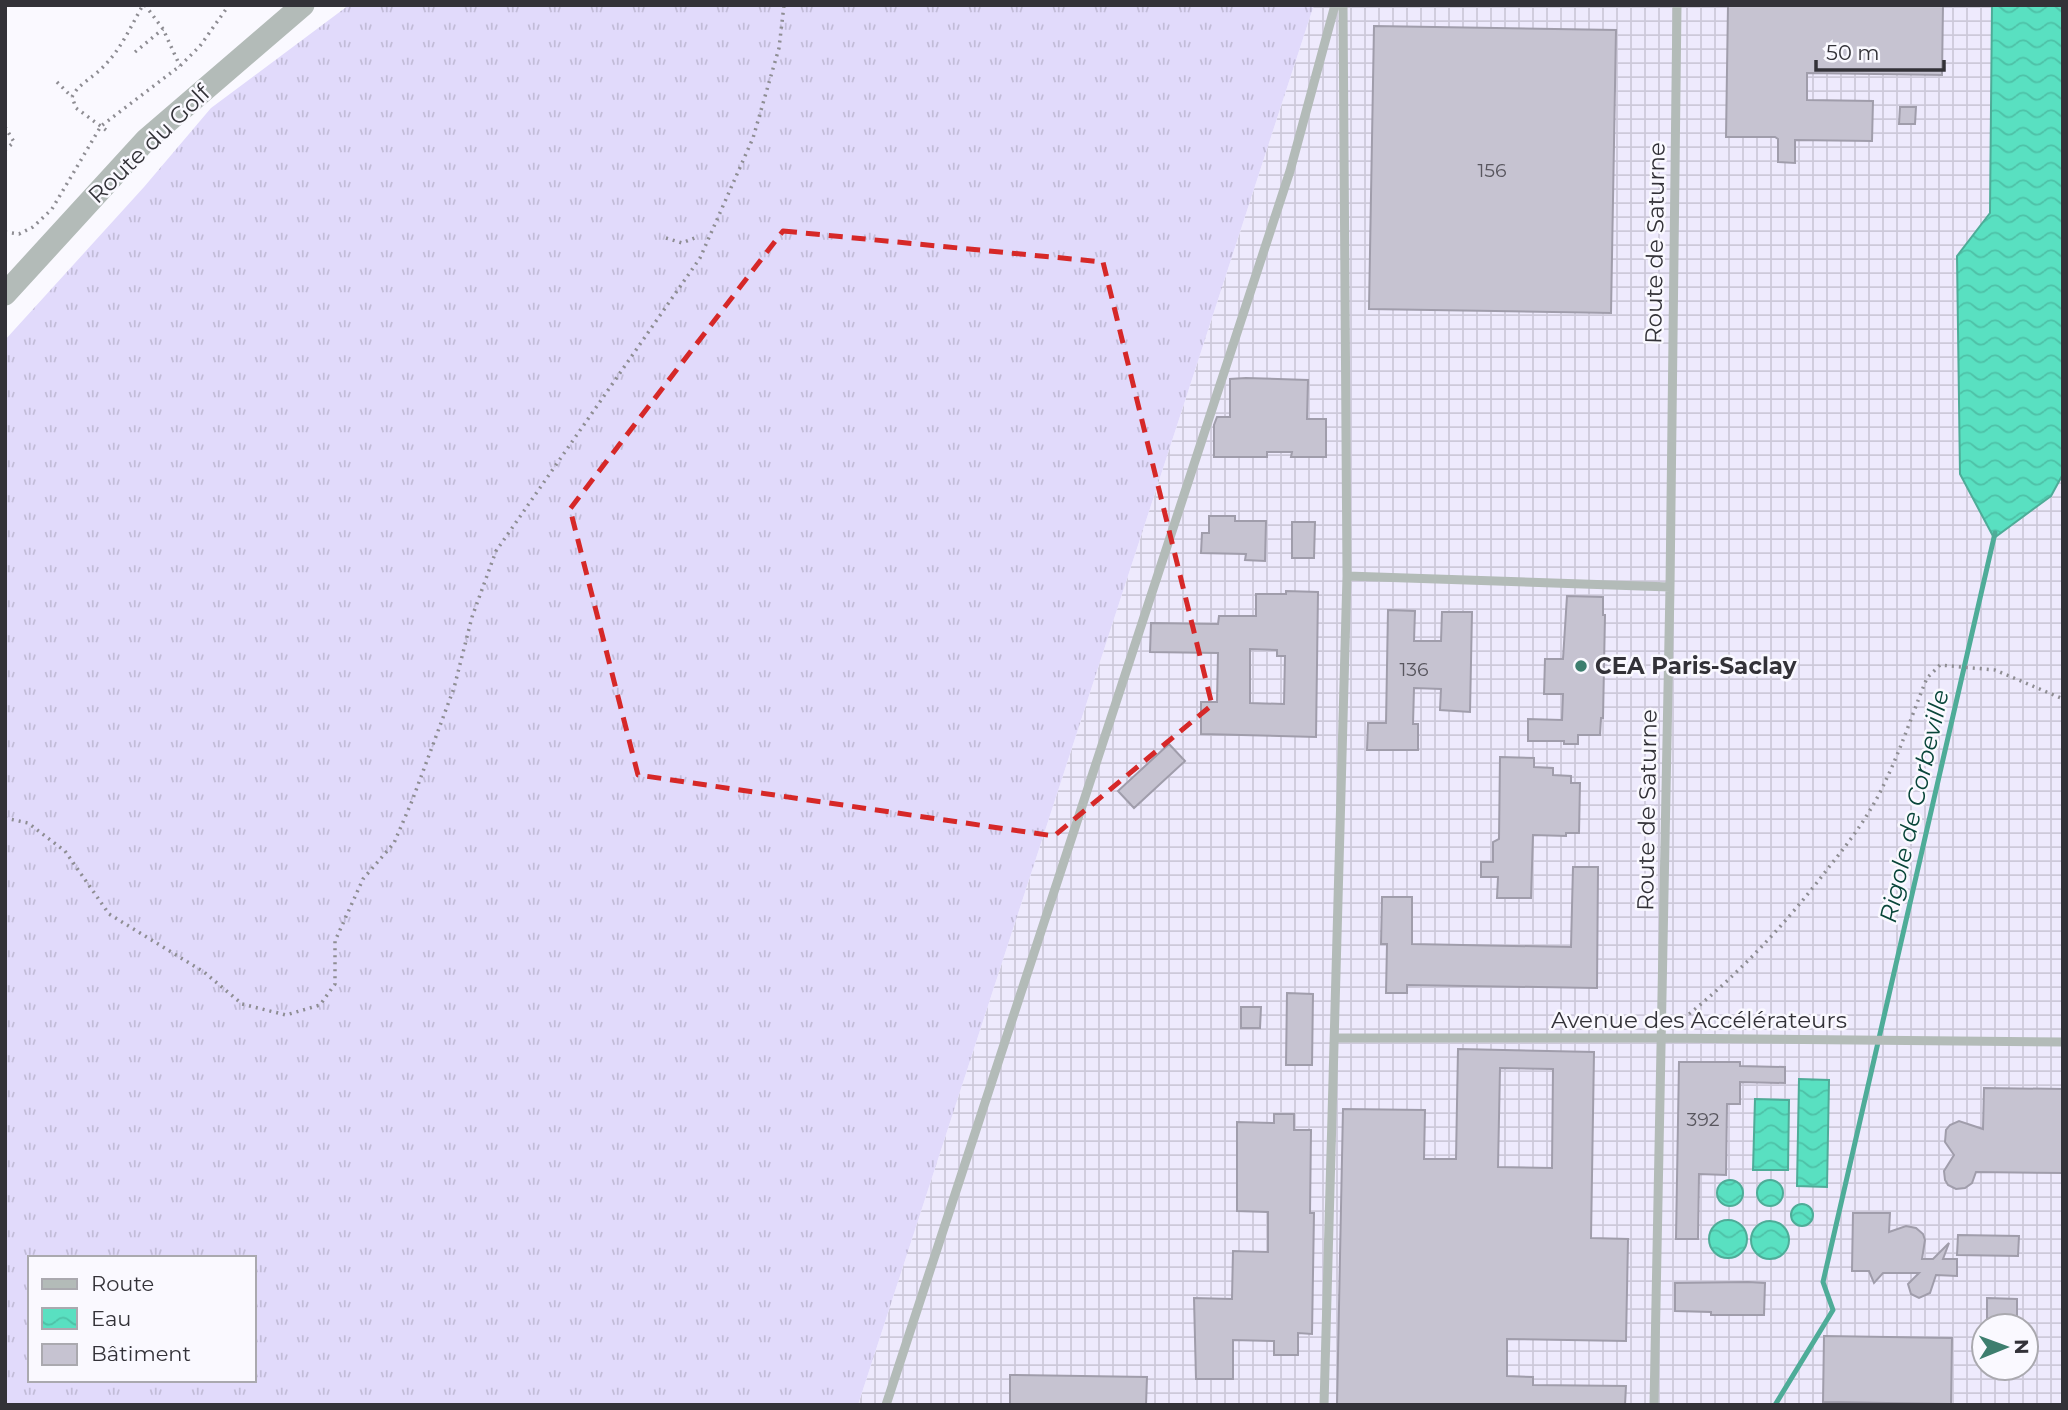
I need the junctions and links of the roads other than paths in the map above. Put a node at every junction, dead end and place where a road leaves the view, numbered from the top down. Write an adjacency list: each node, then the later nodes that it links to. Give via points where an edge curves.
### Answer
1 (303, 5): 5 (street, Route du Golf, via 146,140)
2 (1335, 5): 11 (lane, via 1286,185)
3 (1343, 5): 6 (lane)
4 (1678, 5): 7 (lane, Route de Saturne)
5 (5, 294)
6 (1347, 576): 7 (lane); 8 (lane)
7 (1670, 587): 9 (lane, Route de Saturne)
8 (1335, 1038): 9 (lane, Avenue des Accélérateurs); 12 (lane)
9 (1662, 1038): 10 (lane, Avenue des Accélérateurs); 13 (lane, Route de Saturne)
10 (2063, 1042)
11 (886, 1405)
12 (1324, 1405)
13 (1654, 1405)

